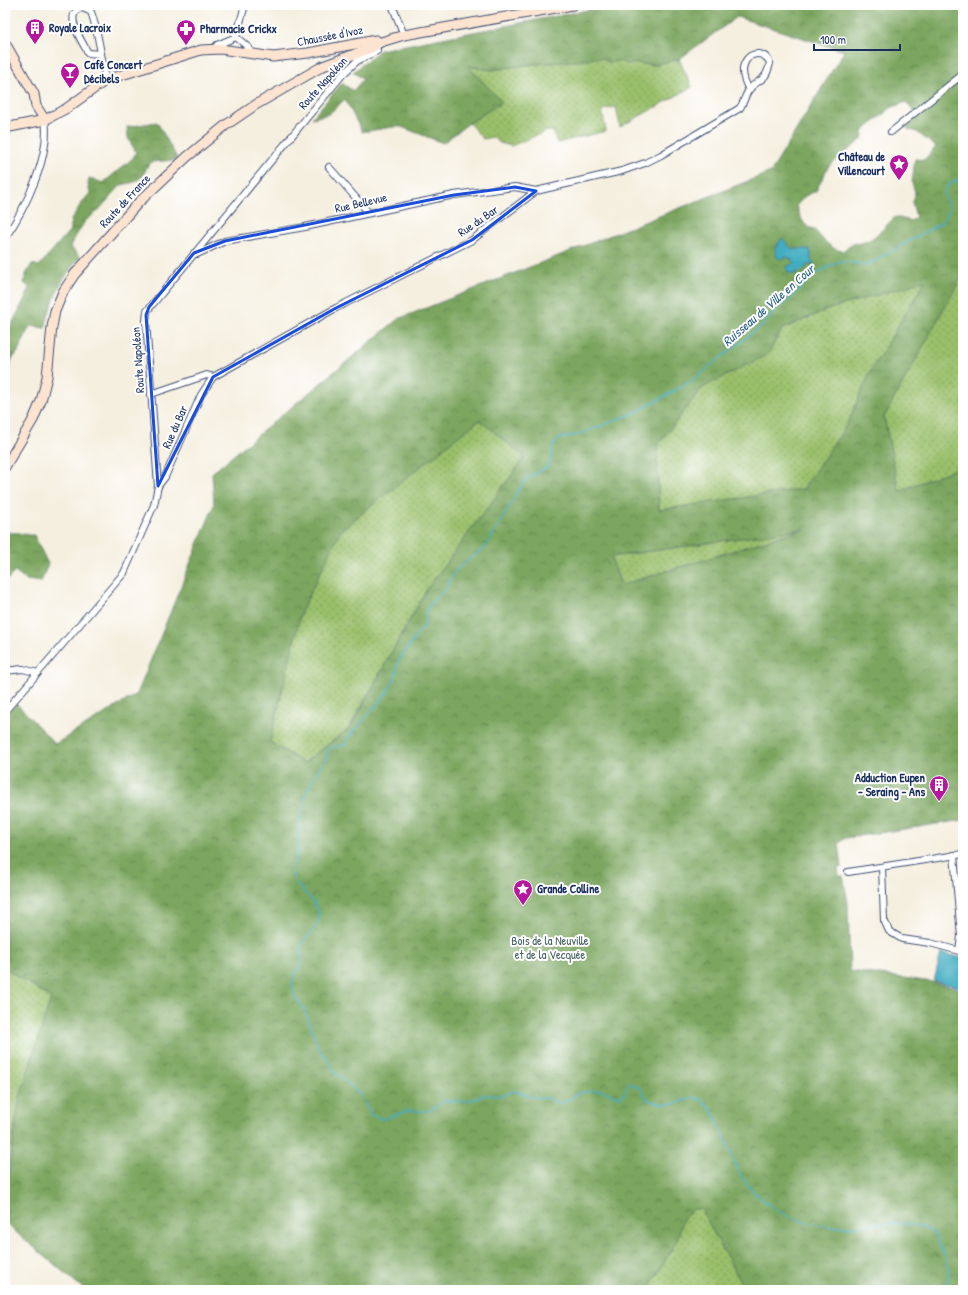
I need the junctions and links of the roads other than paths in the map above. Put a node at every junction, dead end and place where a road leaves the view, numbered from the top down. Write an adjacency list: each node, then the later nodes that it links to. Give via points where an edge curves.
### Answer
1 (245, 5): 5 (street)
2 (392, 5): 4 (street)
3 (573, 5): 4 (main road, Chaussée d'Ivoz)
4 (404, 35): 7 (main road, Chaussée d'Ivoz)
5 (236, 37): 8 (street, Chaussée d'Ivoz, via 217,44); 10 (street, via 248,48)
6 (5, 43): 14 (main road, via 44,107)
7 (376, 45): 10 (main road, Chaussée d'Ivoz, via 376,40 294,55 273,57); 21 (street, Route Napoléon, via 377,51 357,61 343,74); 24 (main road, Route de France, via 312,71 236,118 167,174 102,243 74,275 58,302 41,400)
8 (214, 48): 10 (main road, Chaussée d'Ivoz); 12 (main road, Chaussée d'Ivoz, via 196,51)
9 (100, 54): 9 (street, via 101,47 91,12 85,8 78,9 74,12 73,21 82,44 88,53); 12 (street)
10 (250, 54)
11 (963, 74): 16 (street)
12 (106, 80): 14 (main road, Chaussée d'Ivoz, via 67,108)
13 (749, 90): 13 (street, Rue du Bar, via 766,76 770,63 762,54 750,56 745,62 743,76); 18 (street, Rue du Bar, via 745,101 734,113 654,159 622,171)
14 (45, 120): 15 (main road, Chaussée d'Ivoz); 20 (street, via 46,140 39,169 17,221)
15 (5, 128)
16 (891, 132)
17 (329, 167): 19 (street)
18 (536, 191): 19 (street, Rue Bellevue, via 515,187 494,189); 22 (street, Rue du Bar, via 472,240 336,308)
19 (369, 213): 21 (street, Rue Bellevue, via 225,241 197,254)
20 (5, 238)
21 (194, 253): 23 (street, Route Napoléon, via 146,311)
22 (213, 377): 23 (street, Rue du Bar, via 207,375); 25 (street, Rue du Bar, via 201,395 165,477)
23 (151, 394): 25 (street, Route Napoléon)
24 (5, 466)
25 (158, 486): 27 (street, Route Napoléon, via 154,505 124,573)
26 (5, 671): 27 (street, via 23,669)
27 (38, 673): 28 (street, Route Napoléon)
28 (5, 711)
29 (963, 854): 30 (street)
30 (954, 855): 31 (street); 33 (street)
31 (882, 867): 32 (street); 33 (street, via 884,920 889,931 902,939)
32 (848, 872)
33 (961, 951)

